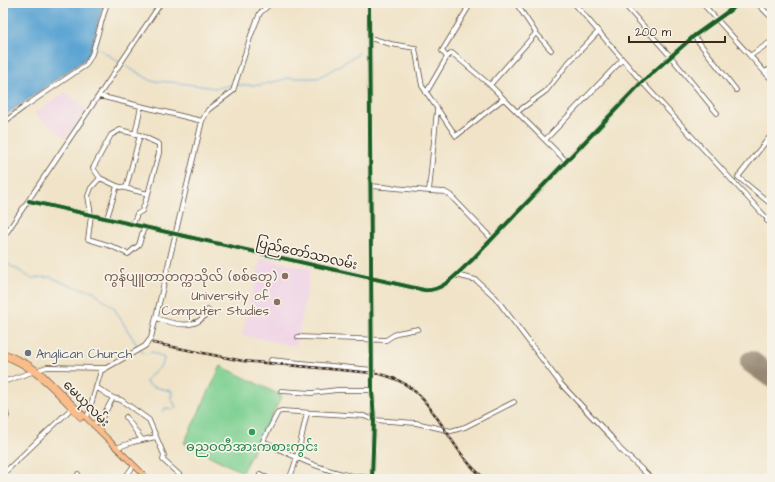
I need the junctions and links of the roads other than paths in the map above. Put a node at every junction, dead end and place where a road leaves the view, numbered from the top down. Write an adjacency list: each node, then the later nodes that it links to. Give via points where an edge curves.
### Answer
1 (107, 3): 41 (street, via 92,54 86,65)
2 (161, 3): 34 (street)
3 (271, 3): 40 (street, via 260,13 250,35 233,92 208,110)
4 (369, 3): 20 (street)
5 (460, 3): 14 (street)
6 (471, 3): 14 (street)
7 (516, 3): 18 (street)
8 (581, 3): 13 (street)
9 (623, 3): 23 (street)
10 (702, 3): 16 (street)
11 (740, 3): 16 (street, ပြည်တော်သာလမ်း)
12 (757, 3): 15 (street)
13 (575, 5): 17 (street)
14 (467, 9): 25 (street, via 442,51)
15 (772, 18)
16 (718, 20): 19 (street, ပြည်တော်သာလမ်း); 24 (street)
17 (598, 32): 26 (street); 38 (street, via 546,91)
18 (536, 33): 22 (street); 31 (street)
19 (694, 36): 23 (street, ပြည်တော်သာလမ်း); 32 (street)
20 (370, 38): 33 (street, via 415,48 422,86); 48 (street)
21 (772, 40): 24 (street)
22 (551, 50)
23 (670, 56): 30 (street, ပြည်တော်သာလမ်း); 39 (street)
24 (750, 56): 28 (street)
25 (446, 57): 31 (street, via 452,53); 33 (street)
26 (622, 60): 30 (street); 44 (street)
27 (772, 68): 28 (street)
28 (765, 72): 29 (street)
29 (772, 80)
30 (642, 82): 45 (street, ပြည်တော်သာလမ်း); 57 (street)
31 (490, 85): 35 (street)
32 (736, 90)
33 (426, 93): 37 (street)
34 (99, 96): 36 (street); 52 (street)
35 (503, 99): 37 (street, via 456,136); 38 (street)
36 (141, 106): 40 (street); 42 (street)
37 (437, 110): 50 (street)
38 (517, 112): 44 (street)
39 (716, 113)
40 (202, 121): 61 (street)
41 (3, 123)
42 (138, 134): 46 (street, via 120,130 111,135 93,168); 49 (street); 51 (street, via 155,141 160,147)
43 (772, 134): 53 (street, via 738,177)
44 (545, 140): 45 (street)
45 (566, 161): 63 (street, ပြည်တော်သာလမ်း)
46 (100, 178): 47 (street); 54 (street, via 88,196)
47 (117, 186): 49 (street); 56 (street)
48 (371, 186): 50 (street); 65 (street)
49 (126, 188): 51 (street)
50 (429, 191): 63 (street, via 445,192 450,195)
51 (148, 194): 58 (street, via 142,211 137,214)
52 (29, 201): 54 (street, ပြည်တော်သာလမ်း); 62 (street)
53 (772, 206)
54 (91, 215): 56 (street, ပြည်တော်သာလမ်း); 60 (street, via 88,240 128,254 139,245)
55 (772, 215): 57 (street)
56 (107, 218): 58 (street, ပြည်တော်သာလမ်း)
57 (767, 221): 59 (street)
58 (133, 224): 60 (street, ပြည်တော်သာလမ်း)
59 (772, 224)
60 (144, 227): 61 (street, ပြည်တော်သာလမ်း)
61 (176, 234): 65 (street, ပြည်တော်သာလမ်း); 67 (street)
62 (3, 238)
63 (492, 239): 64 (street, ပြည်တော်သာလမ်း)
64 (456, 275): 65 (street, ပြည်တော်သာလမ်း, via 440,287 429,290); 107 (street, via 476,280 495,297 561,384 620,449)
65 (371, 277): 70 (street)
66 (208, 310): 67 (street, via 206,315 184,326)
67 (156, 318): 74 (street, via 151,338 142,348)
68 (418, 329): 70 (street, via 397,333 386,340)
69 (298, 337): 70 (street)
70 (372, 340): 76 (street)
71 (3, 352): 75 (main road, မေယုလမ်း)
72 (3, 356): 75 (main road, မေယုလမ်း)
73 (270, 360): 76 (street)
74 (105, 368): 75 (street, via 63,366); 78 (street, via 99,375)
75 (35, 370): 77 (street); 84 (main road, မေယုလမ်း)
76 (373, 370): 79 (street)
77 (3, 382)
78 (96, 387): 81 (street); 87 (street)
79 (372, 390): 80 (street, via 312,393); 88 (street)
80 (281, 391)
81 (113, 398): 90 (street, via 103,416); 91 (street, via 134,408 149,420)
82 (3, 401): 89 (street, via 7,416)
83 (514, 402): 88 (street, via 465,427 451,431 416,423)
84 (73, 407): 87 (main road, မေယုလမ်း); 95 (main road, မေယုလမ်း); 96 (street)
85 (308, 413): 88 (street, via 364,416); 94 (street); 94 (street, via 278,412 263,441)
86 (126, 417): 92 (street)
87 (87, 418): 90 (main road, မေယုလမ်း)
88 (374, 420): 99 (street)
89 (3, 423)
90 (93, 425): 93 (main road, မေယုလမ်း)
91 (156, 436): 92 (street); 104 (street, via 164,455 163,460)
92 (142, 440): 93 (street)
93 (116, 448): 103 (main road, မေယုလမ်း)
94 (298, 458): 99 (street, via 318,468); 106 (street)
95 (132, 468): 101 (street); 102 (main road, မေယုလမ်း)
96 (3, 474)
97 (78, 474): 100 (street)
98 (260, 474): 105 (street)
99 (372, 478)
100 (77, 479)
101 (124, 479)
102 (143, 479)
103 (148, 479)
104 (184, 479)
105 (269, 479)
106 (289, 479)
107 (652, 479)

